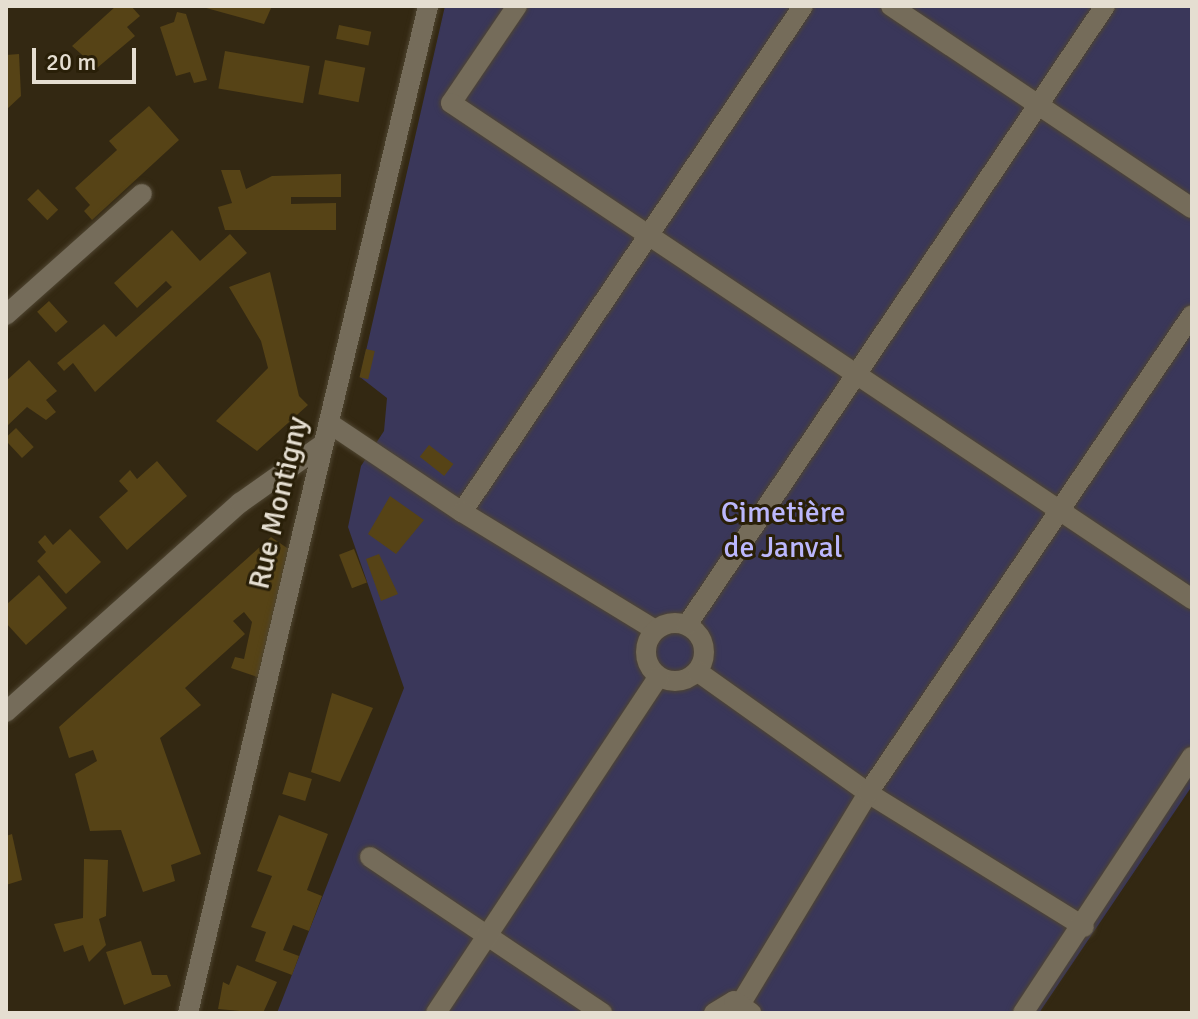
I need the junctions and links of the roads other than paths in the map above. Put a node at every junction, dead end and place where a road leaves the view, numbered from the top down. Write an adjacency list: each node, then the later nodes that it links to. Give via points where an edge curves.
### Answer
1 (428, 6): 13 (street, Rue Montigny)
2 (517, 6): 9 (street, via 451,103)
3 (803, 6): 9 (street)
4 (891, 6): 6 (street)
5 (1105, 6): 6 (street)
6 (1038, 105): 8 (street); 12 (street)
7 (142, 194): 10 (street)
8 (1192, 208)
9 (648, 235): 12 (street); 16 (street)
10 (6, 315)
11 (1192, 315): 15 (street)
12 (856, 374): 15 (street); 18 (street)
13 (329, 423): 14 (street, Rue Montigny); 16 (street)
14 (322, 445): 22 (street, via 240,503); 29 (street, Rue Montigny)
15 (1059, 511): 17 (street); 24 (street)
16 (462, 512): 19 (street)
17 (1192, 599)
18 (687, 625): 19 (street); 20 (street, via 704,646)
19 (655, 630): 21 (street, via 645,648)
20 (698, 672): 21 (street, via 679,682); 24 (street)
21 (658, 677): 27 (street)
22 (6, 712)
23 (1192, 757): 26 (street)
24 (868, 793): 26 (street); 28 (street)
25 (370, 857): 27 (street)
26 (1084, 927): 33 (street)
27 (488, 936): 30 (street); 31 (street)
28 (746, 1008): 32 (street, via 726,1001)
29 (188, 1013)
30 (436, 1013)
31 (602, 1013)
32 (714, 1013)
33 (1023, 1013)

